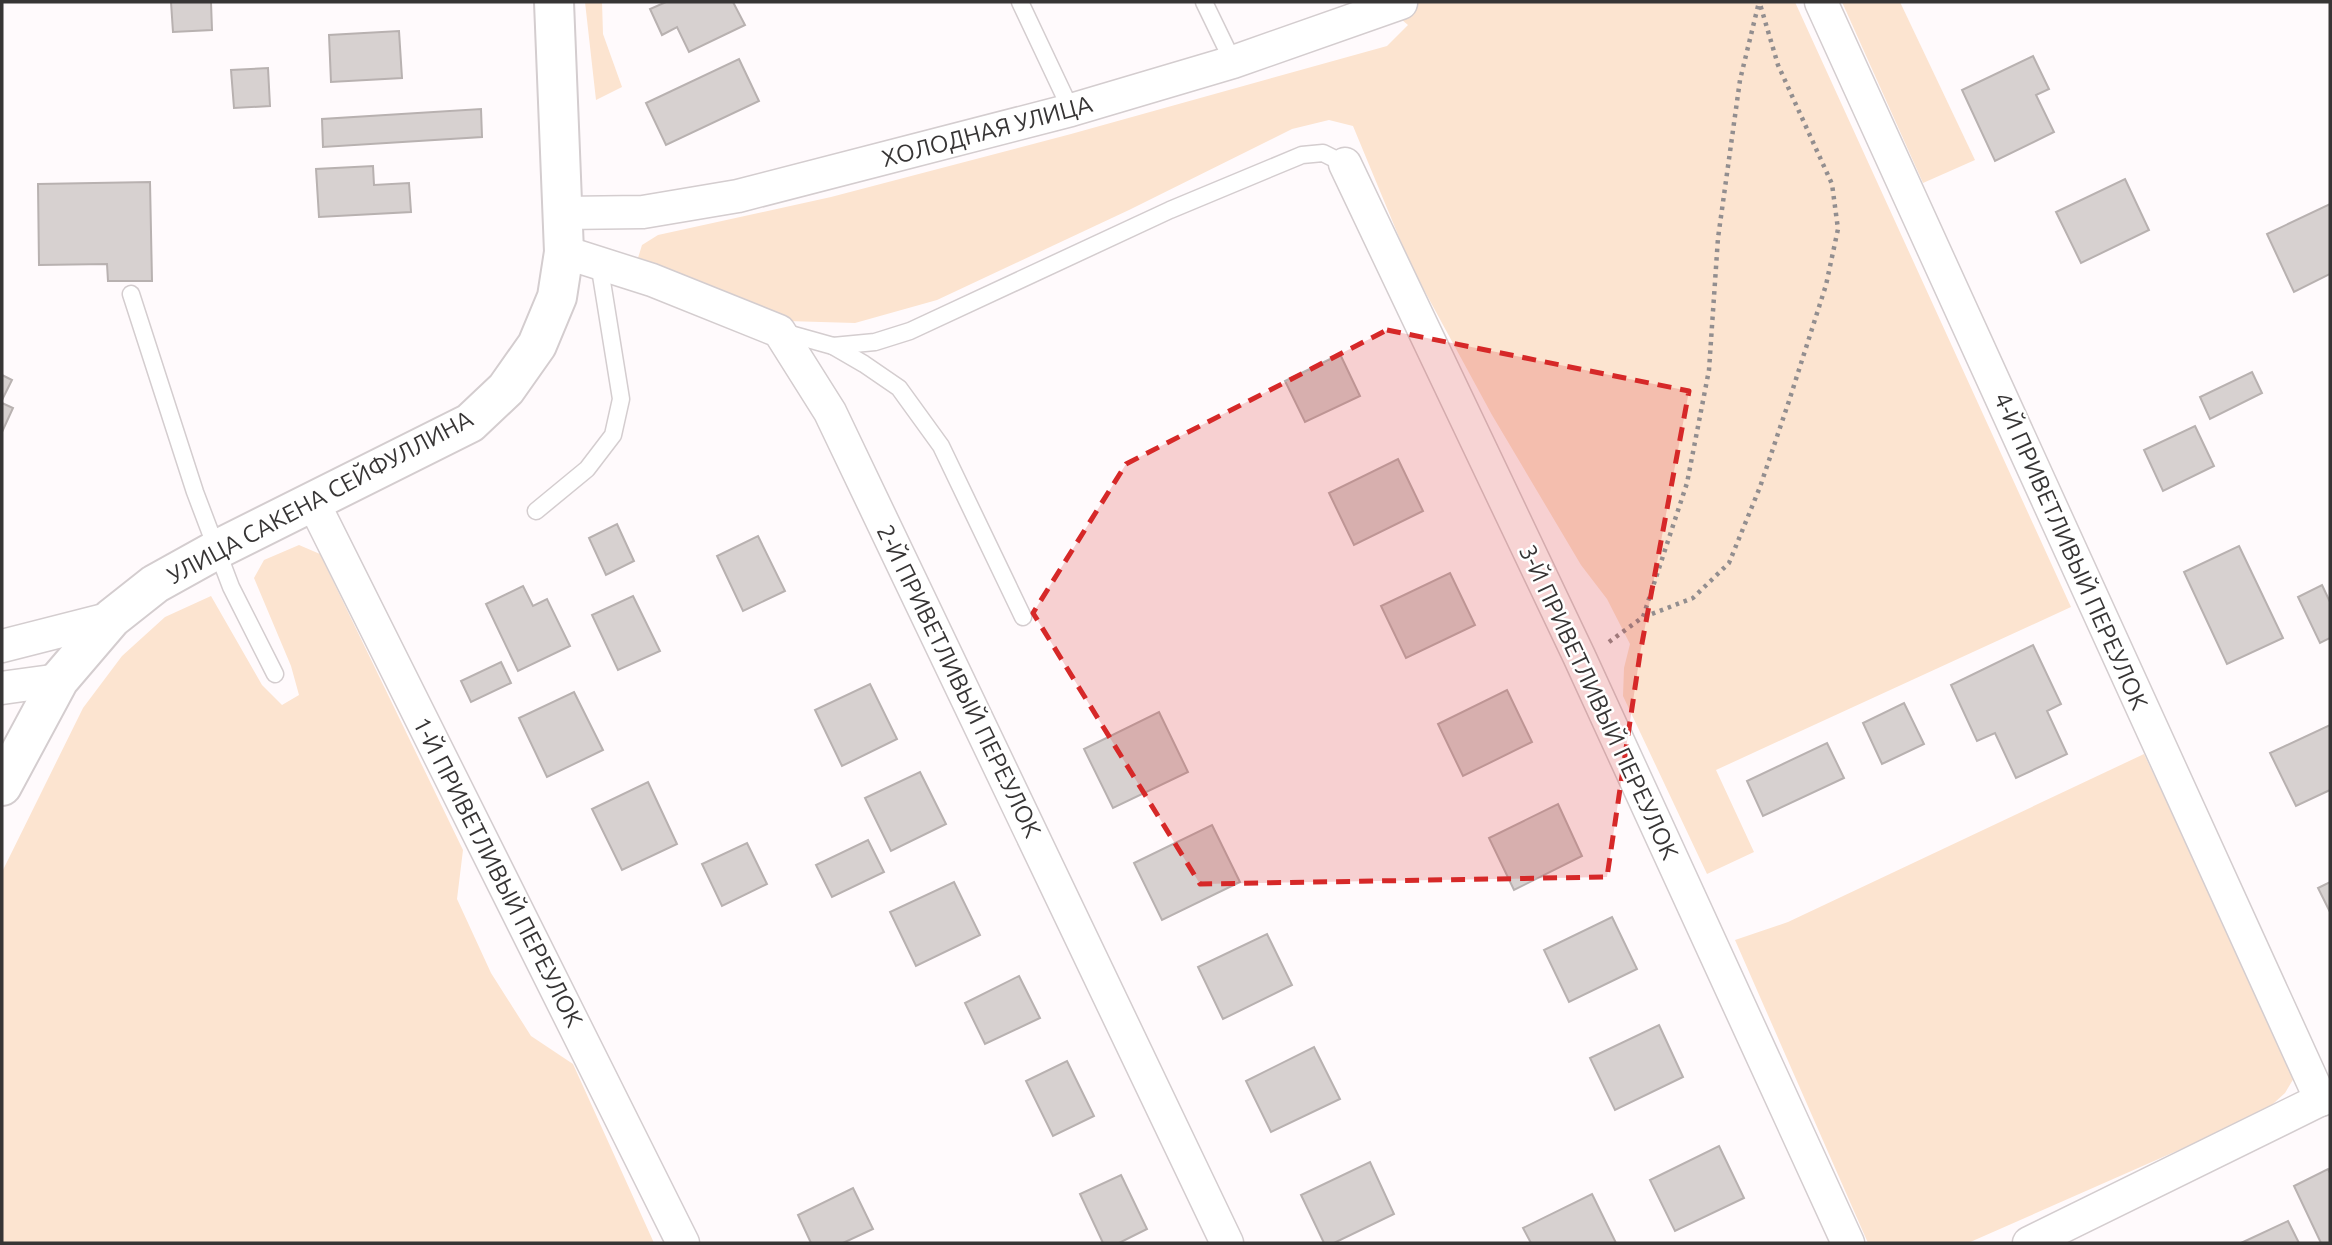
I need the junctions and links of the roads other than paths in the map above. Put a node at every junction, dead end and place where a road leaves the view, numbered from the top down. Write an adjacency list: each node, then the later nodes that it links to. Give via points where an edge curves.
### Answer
1 (554, 2): 9 (street, УЛИЦА САКЕНА СЕЙФУЛЛИНА)
2 (1020, 2): 7 (lane)
3 (1204, 2): 6 (lane)
4 (1821, 2): 24 (street, 4-Й ПРИВЕТЛИВЫЙ ПЕРЕУЛОК)
5 (1400, 3): 6 (street, ХОЛОДНАЯ УЛИЦА)
6 (1233, 62): 7 (street, ХОЛОДНАЯ УЛИЦА)
7 (1071, 110): 9 (street, ХОЛОДНАЯ УЛИЦА, via 738,196 643,212)
8 (1345, 164): 13 (lane, via 1323,153 1302,155 1170,210 910,331 875,342); 27 (street, 3-Й ПРИВЕТЛИВЫЙ ПЕРЕУЛОК, via 1579,656)
9 (563, 213): 10 (street, УЛИЦА САКЕНА СЕЙФУЛЛИНА)
10 (582, 258): 12 (street, via 652,280); 14 (street, УЛИЦА САКЕНА СЕЙФУЛЛИНА, via 557,297 537,345 506,389 470,423); 15 (lane, via 621,399 613,435 587,469)
11 (131, 294): 16 (lane)
12 (779, 331): 13 (lane); 26 (street, 2-Й ПРИВЕТЛИВЫЙ ПЕРЕУЛОК, via 830,412)
13 (833, 346): 17 (lane, via 899,388 941,446)
14 (313, 502): 16 (street, УЛИЦА САКЕНА СЕЙФУЛЛИНА); 25 (street, 1-Й ПРИВЕТЛИВЫЙ ПЕРЕУЛОК)
15 (536, 511)
16 (218, 549): 18 (street, УЛИЦА САКЕНА СЕЙФУЛЛИНА, via 155,584); 20 (lane, via 231,587)
17 (1023, 617)
18 (112, 618): 19 (street); 21 (street, УЛИЦА САКЕНА СЕЙФУЛЛИНА)
19 (2, 646)
20 (275, 674)
21 (59, 680): 22 (street); 23 (street, УЛИЦА САКЕНА СЕЙФУЛЛИНА)
22 (2, 688)
23 (2, 786)
24 (2325, 1098): 28 (street)
25 (683, 1243)
26 (1227, 1243)
27 (1848, 1243)
28 (2029, 1243)

